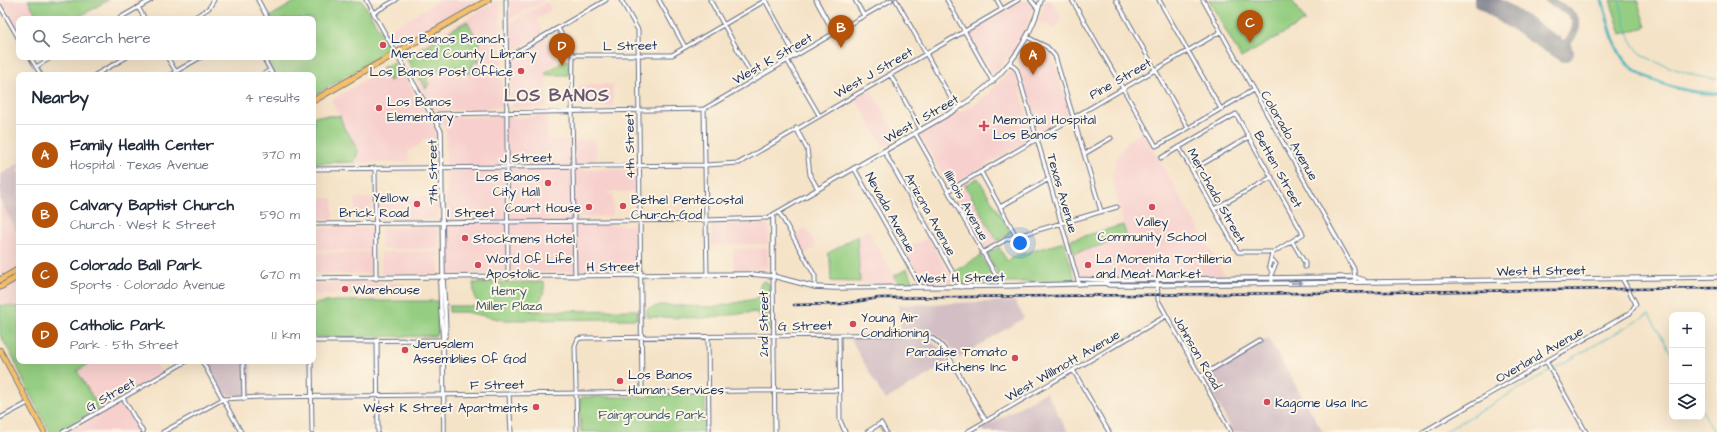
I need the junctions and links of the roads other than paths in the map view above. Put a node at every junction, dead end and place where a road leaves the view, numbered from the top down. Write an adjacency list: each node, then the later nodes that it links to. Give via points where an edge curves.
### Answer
1 (151, 0): 27 (street)
2 (213, 0): 33 (street, via 209,8)
3 (258, 0): 34 (street)
4 (366, 0): 30 (street)
5 (396, 0): 30 (street)
6 (488, 0): 45 (highway)
7 (506, 0): 50 (street)
8 (606, 0): 37 (street)
9 (621, 0): 48 (street, 4th Street, via 637,27)
10 (659, 0): 43 (street)
11 (710, 0): 36 (street)
12 (765, 0): 36 (street, L Street); 49 (street)
13 (816, 0): 40 (street)
14 (855, 0): 35 (street)
15 (891, 0): 35 (street, West K Street)
16 (896, 0): 46 (street)
17 (947, 0): 38 (street)
18 (997, 0): 28 (street)
19 (1018, 0): 28 (street, West J Street)
20 (1031, 0): 29 (street)
21 (1041, 0): 29 (street, West I Street)
22 (1072, 0): 70 (street)
23 (1116, 0): 61 (street)
24 (1159, 0): 44 (street)
25 (1202, 0): 39 (street, Colorado Avenue)
26 (0, 6): 41 (street)
27 (138, 7): 31 (street); 32 (street)
28 (1002, 9): 38 (street, West J Street)
29 (1038, 10): 42 (street, West I Street)
30 (374, 13): 45 (street)
31 (123, 16)
32 (143, 16)
33 (197, 16)
34 (266, 16)
35 (864, 16): 40 (street, West K Street)
36 (723, 25): 43 (street, L Street); 68 (street)
37 (558, 28): 47 (street); 50 (street)
38 (964, 31): 46 (street, West J Street); 69 (street)
39 (1220, 32): 44 (street, Pine Street); 71 (street, Colorado Avenue)
40 (834, 33): 49 (street, West K Street)
41 (16, 34)
42 (1027, 37): 58 (street, West I Street); 81 (street, via 1047,47 1056,56)
43 (685, 47): 48 (street, L Street, via 672,55)
44 (1187, 51): 61 (street, Pine Street); 75 (street)
45 (396, 53): 72 (highway); 80 (street, 7th Street)
46 (926, 53): 67 (street, West J Street); 74 (street)
47 (573, 55): 48 (street, L Street); 77 (street)
48 (639, 55): 76 (street, 4th Street)
49 (795, 55): 57 (street, West K Street)
50 (506, 58): 78 (street)
51 (32, 60): 59 (street)
52 (47, 60): 59 (street)
53 (122, 60): 63 (street)
54 (169, 60): 64 (street)
55 (196, 60): 65 (street)
56 (265, 60): 60 (street)
57 (787, 60): 68 (street, West K Street); 79 (street)
58 (1010, 63): 69 (street, West I Street); 88 (street, Texas Avenue, via 1017,70)
59 (36, 67): 62 (street)
60 (270, 70): 66 (street)
61 (1155, 70): 70 (street, Pine Street); 83 (street)
62 (39, 72)
63 (100, 72)
64 (176, 72)
65 (178, 72)
66 (267, 72)
67 (890, 74): 79 (street, West J Street); 84 (street)
68 (754, 79): 73 (street, West K Street)
69 (993, 82): 74 (street, West I Street)
70 (1122, 88): 81 (street, Pine Street); 83 (street, via 1156,146)
71 (1253, 90): 75 (street); 146 (street, Colorado Avenue, via 1354,269)
72 (316, 99)
73 (704, 109): 76 (street); 94 (street)
74 (957, 109): 84 (street, West I Street)
75 (1221, 109): 83 (street)
76 (638, 110): 77 (street); 96 (street, 4th Street)
77 (572, 111): 78 (street); 95 (street)
78 (507, 112): 80 (street, via 439,114); 97 (street)
79 (819, 115): 82 (street, West J Street)
80 (433, 117): 99 (street, 7th Street, via 441,131)
81 (1074, 117): 88 (street, Pine Street); 91 (street)
82 (796, 128): 93 (street, West J Street); 106 (street, via 807,149 810,175)
83 (1188, 128)
84 (921, 130): 85 (street, West I Street)
85 (915, 133): 90 (street, West I Street); 107 (street, Illinois Avenue)
86 (1111, 138): 91 (street)
87 (1249, 138): 89 (street, Betten Street, via 1236,114); 102 (street); 104 (street, Betten Street)
88 (1037, 139): 103 (street, Pine Street); 105 (street, Texas Avenue)
89 (1179, 147): 92 (street); 102 (street, Merchado Street)
90 (884, 151): 100 (street, West I Street); 156 (street, Arizona Avenue)
91 (1084, 154): 112 (street)
92 (1161, 158)
93 (738, 163): 94 (street, J Street)
94 (705, 165): 96 (street, J Street); 115 (street)
95 (573, 166): 96 (street, J Street); 97 (street, J Street); 116 (street)
96 (639, 166): 114 (street, 4th Street)
97 (507, 167): 99 (street, J Street); 118 (street)
98 (375, 168): 99 (street, J Street); 101 (street, J Street); 119 (street)
99 (442, 168): 117 (street, 7th Street)
100 (854, 168): 106 (street, West I Street); 155 (street, Nevada Avenue)
101 (316, 169)
102 (1192, 170): 110 (street, Merchado Street)
103 (981, 172): 107 (street, Pine Street); 108 (street)
104 (1272, 177): 110 (street); 123 (street, Betten Street, via 1303,234)
105 (1049, 179): 108 (street); 120 (street, Texas Avenue)
106 (818, 189): 111 (street, West I Street)
107 (948, 192): 124 (street, Illinois Avenue)
108 (1000, 207): 122 (street)
109 (1117, 207): 112 (street)
110 (1214, 209): 125 (street, Merchado Street, via 1238,252)
111 (779, 212): 113 (street, West I Street); 154 (street, via 815,276)
112 (1101, 212): 120 (street)
113 (773, 215): 115 (street, I Street, via 767,218); 133 (street, 2nd Street)
114 (640, 220): 115 (street, I Street); 116 (street, I Street); 132 (street, 4th Street)
115 (706, 220): 130 (street)
116 (574, 221): 118 (street, I Street); 131 (street)
117 (442, 222): 118 (street, I Street); 119 (street, I Street); 138 (street, 7th Street)
118 (508, 222): 134 (street)
119 (376, 223): 121 (street, I Street); 140 (street)
120 (1062, 223): 122 (street); 141 (street, Texas Avenue)
121 (316, 224)
122 (1016, 236): 124 (street)
123 (1292, 241): 125 (street); 127 (street)
124 (982, 253): 152 (street, Illinois Avenue)
125 (1272, 254): 126 (street)
126 (1272, 261): 129 (street, via 1269,266); 129 (street, via 1276,266)
127 (1305, 267)
128 (16, 271): 144 (highway)
129 (1272, 272): 143 (street)
130 (707, 274): 132 (street, H Street); 133 (street, H Street)
131 (575, 276): 132 (street, H Street); 134 (street, H Street)
132 (641, 276): 161 (street, 4th Street)
133 (773, 276): 154 (street, H Street); 159 (street, 2nd Street)
134 (508, 277): 138 (street, H Street)
135 (1717, 277): 139 (street, West H Street)
136 (16, 278): 153 (highway)
137 (316, 278): 140 (street, H Street)
138 (443, 278): 140 (street, H Street); 163 (street, 7th Street, via 446,334)
139 (1622, 278): 146 (street, West H Street); 167 (street, Overland Avenue, via 1636,304 1630,313)
140 (376, 279)
141 (1078, 279): 147 (street); 149 (street, Texas Avenue)
142 (1214, 279): 143 (street, West H Street); 145 (street, West H Street); 150 (street)
143 (1272, 279): 146 (street, West H Street); 148 (street)
144 (0, 280)
145 (1157, 280): 147 (street, West H Street); 151 (street, Johnson Road)
146 (1355, 280): 148 (street, West H Street, one-way to 146)
147 (1106, 282): 149 (street, West H Street); 151 (street, West H Street, via 1109,285)
148 (1272, 283): 150 (street, West H Street)
149 (1079, 284): 152 (street, West H Street)
150 (1214, 284): 151 (street, West H Street)
151 (1157, 285): 157 (street, Johnson Road, via 1158,300)
152 (1002, 286): 156 (street, West H Street)
153 (0, 287)
154 (816, 287): 155 (street, West H Street)
155 (922, 287): 156 (street, West H Street)
156 (961, 287)
157 (1166, 316): 172 (street, West Willmott Avenue); 173 (street, Johnson Road)
158 (839, 335): 159 (street, G Street); 174 (street); 188 (street, G Street, via 918,334 934,339 945,350)
159 (774, 336): 160 (street, G Street); 175 (street, 2nd Street)
160 (708, 337): 161 (street, G Street); 177 (street)
161 (642, 338): 176 (street, 4th Street); 178 (street, G Street, via 578,339 575,346)
162 (377, 340): 163 (street); 164 (street); 181 (street)
163 (443, 340): 180 (street, 7th Street)
164 (316, 341)
165 (1260, 341): 173 (street)
166 (0, 350): 186 (main road)
167 (1546, 361): 207 (street, Overland Avenue); 208 (street)
168 (182, 364): 183 (street, G Street)
169 (204, 364): 184 (street)
170 (243, 364): 185 (street)
171 (311, 364): 182 (street)
172 (1074, 370): 188 (street, West Willmott Avenue); 205 (street)
173 (1201, 376): 206 (street, Johnson Road)
174 (840, 390): 175 (street, F Street); 201 (street, via 840,420)
175 (774, 391): 177 (street, F Street); 200 (street, 2nd Street)
176 (642, 392): 177 (street, F Street); 178 (street, F Street)
177 (708, 392): 199 (street)
178 (576, 393): 179 (street, F Street); 198 (street)
179 (510, 394): 180 (street, F Street); 197 (street)
180 (443, 395): 181 (street, F Street); 196 (street, 7th Street)
181 (378, 396): 182 (street, F Street); 195 (street)
182 (311, 397): 185 (street, F Street); 194 (street)
183 (123, 398): 190 (street, G Street); 191 (street)
184 (223, 399): 185 (street, F Street); 192 (street, F Street); 193 (street)
185 (244, 399)
186 (28, 403): 187 (street); 189 (main road)
187 (0, 418)
188 (986, 421): 204 (street, West Willmott Avenue)
189 (44, 432)
190 (63, 432)
191 (143, 432)
192 (162, 432)
193 (241, 432)
194 (312, 432)
195 (378, 432)
196 (444, 432)
197 (511, 432)
198 (577, 432)
199 (709, 432)
200 (775, 432)
201 (846, 432)
202 (867, 432): 203 (street, via 881,423)
203 (886, 432)
204 (967, 432)
205 (1109, 432)
206 (1231, 432)
207 (1423, 432)
208 (1586, 432)

